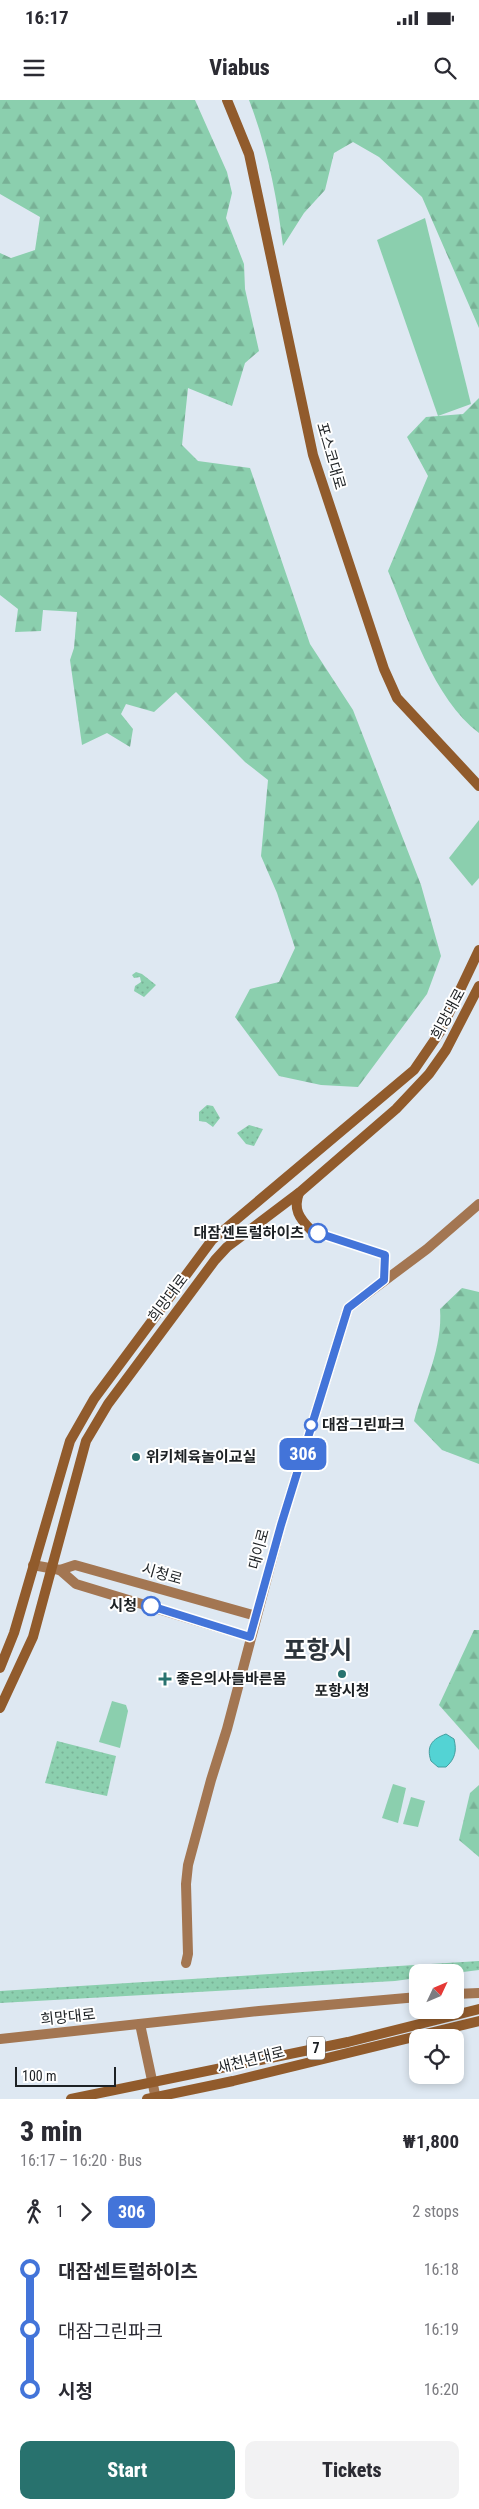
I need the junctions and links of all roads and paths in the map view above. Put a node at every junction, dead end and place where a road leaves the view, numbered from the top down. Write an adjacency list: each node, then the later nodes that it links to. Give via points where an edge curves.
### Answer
1 (227, 100): 2 (main road, 포스코대로, via 248,154 313,455 384,669 397,698)
2 (479, 786)
3 (479, 950): 10 (main road, 희망대로, via 436,1039 414,1070 212,1240 94,1399 70,1441)
4 (479, 986): 5 (main road, 희망대로, via 457,1032 429,1074 396,1109)
5 (300, 1192): 7 (main road, via 296,1201 297,1211); 11 (main road, 희망대로, via 243,1234 215,1260 108,1404 86,1441)
6 (479, 1204): 9 (street, 대이로, via 427,1249)
7 (311, 1230)
8 (385, 1255): 9 (street)
9 (384, 1280): 12 (street, 대이로, via 348,1308)
10 (33, 1565): 11 (street, 시청로); 14 (main road, 희망대로, via 14,1633)
11 (55, 1569): 12 (street, 시청로, via 75,1565); 13 (street, 시청로, via 76,1584); 15 (main road, 희망대로, via 33,1637)
12 (256, 1616): 13 (street, 대이로)
13 (250, 1637): 16 (street, 대이로, via 228,1729 188,1865)
14 (0, 1668)
15 (0, 1708)
16 (186, 1963)
17 (479, 1993): 18 (street)
18 (464, 1994)
19 (409, 1998): 24 (street)
20 (479, 2009): 21 (main road, 새천년대로 / 7)
21 (464, 2011)
22 (418, 2019): 26 (main road, 새천년대로 / 7, via 348,2042)
23 (479, 2021): 27 (main road, 새천년대로 / 7)
24 (140, 2024): 25 (street, 희망대로); 26 (street)
25 (0, 2039)
26 (152, 2081): 27 (street); 28 (main road, 새천년대로 / 7)
27 (153, 2098)
28 (71, 2099)

